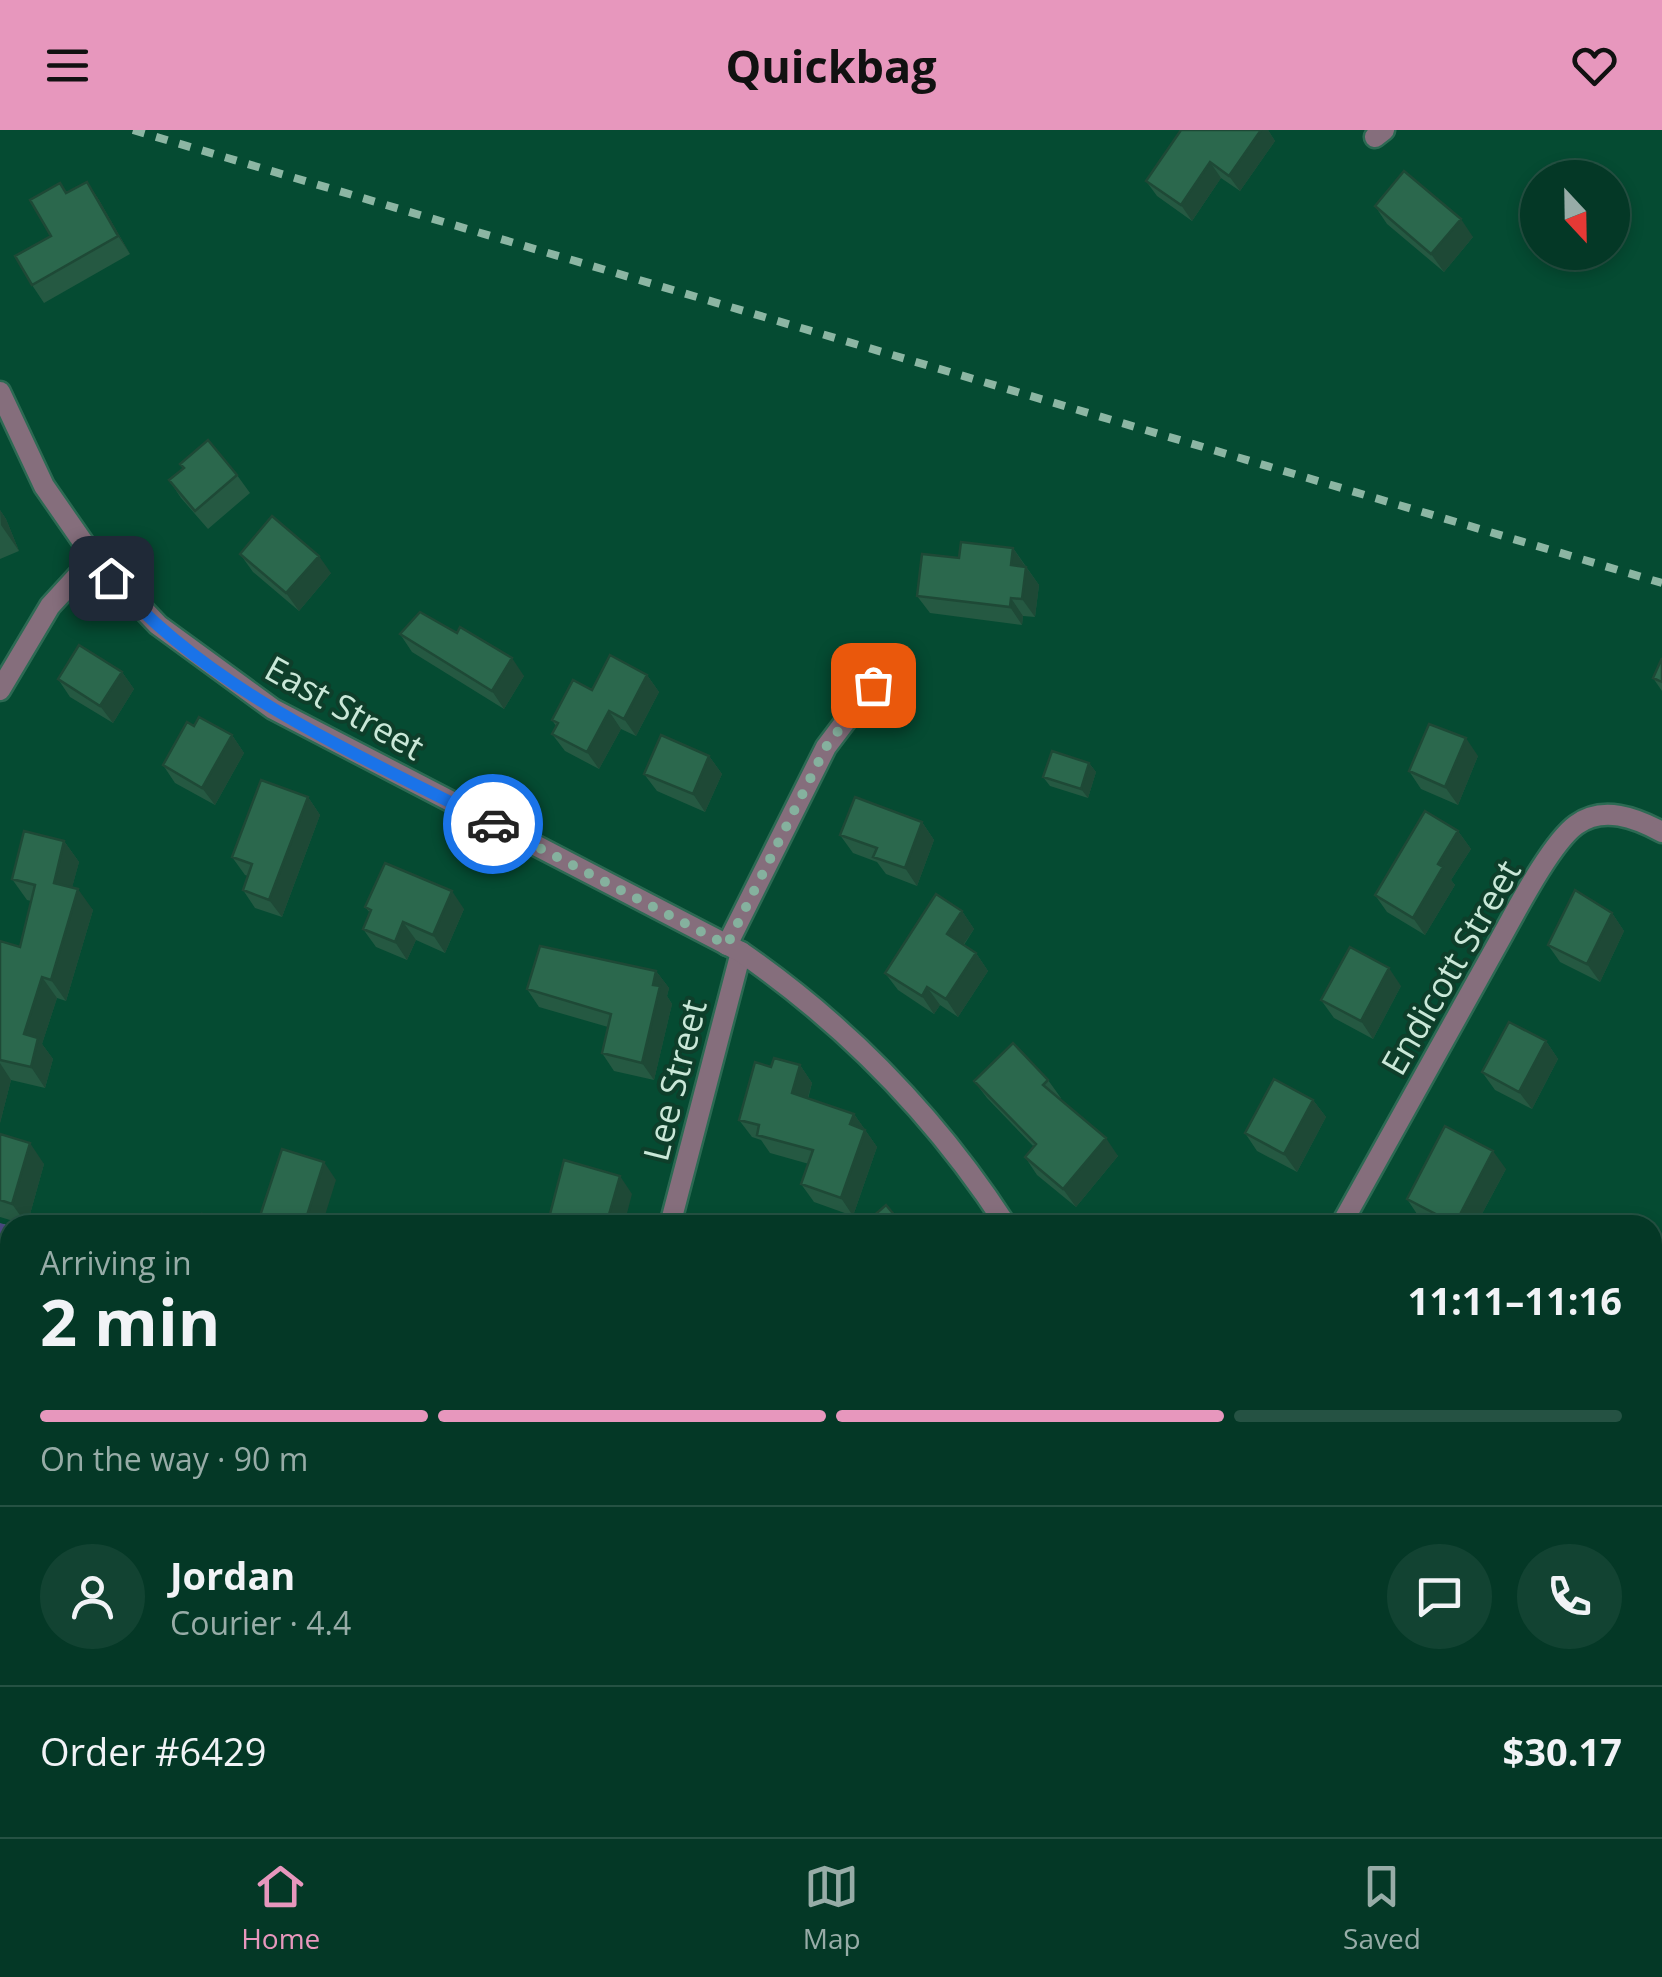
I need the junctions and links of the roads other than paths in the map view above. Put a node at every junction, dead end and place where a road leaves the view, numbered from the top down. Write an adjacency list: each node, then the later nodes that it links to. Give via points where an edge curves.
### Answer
1 (0, 392): 2 (street, East Street, via 44,486)
2 (94, 558): 4 (street, via 50,606); 6 (street, East Street, via 158,626 273,709)
3 (873, 685): 6 (street, Lee Street, via 826,747)
4 (0, 690)
5 (1662, 832): 9 (street, Endicott Street, via 1598,814 1563,838)
6 (734, 948): 7 (street, Lee Street); 8 (street, East Street, via 869,1056)
7 (672, 1215)
8 (999, 1215)
9 (1347, 1215)

